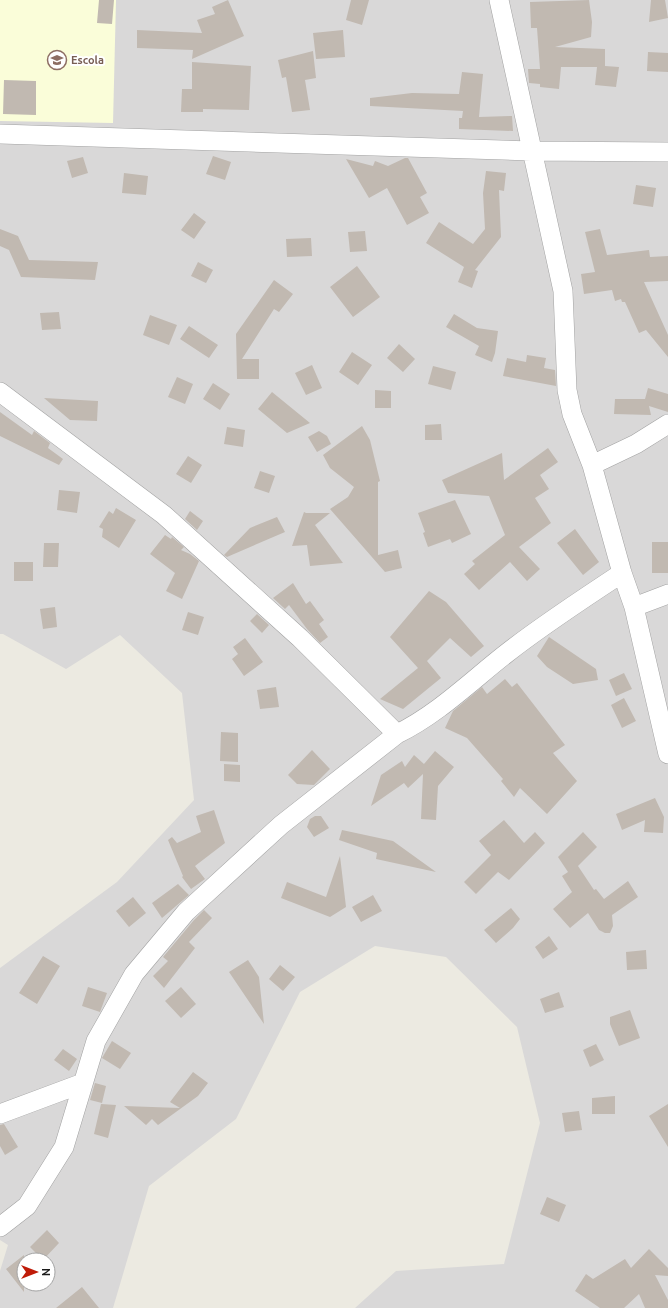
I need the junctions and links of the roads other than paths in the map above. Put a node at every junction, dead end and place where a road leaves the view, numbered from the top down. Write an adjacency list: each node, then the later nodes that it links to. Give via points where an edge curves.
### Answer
1 (499, 0): 3 (street)
2 (0, 134): 3 (street)
3 (531, 151): 4 (street); 7 (street, via 563,292 567,390 572,414)
4 (668, 152)
5 (0, 392): 11 (street, via 164,515 300,638)
6 (668, 424): 7 (street, via 636,444)
7 (592, 465): 8 (street)
8 (622, 573): 10 (street); 11 (street, via 508,653 453,698)
9 (668, 594): 10 (street)
10 (634, 607): 12 (street)
11 (397, 734): 13 (street, via 281,825 186,912 134,974 96,1041)
12 (668, 754)
13 (83, 1083): 14 (street); 15 (street, via 64,1147 26,1206)
14 (0, 1114)
15 (0, 1227)

